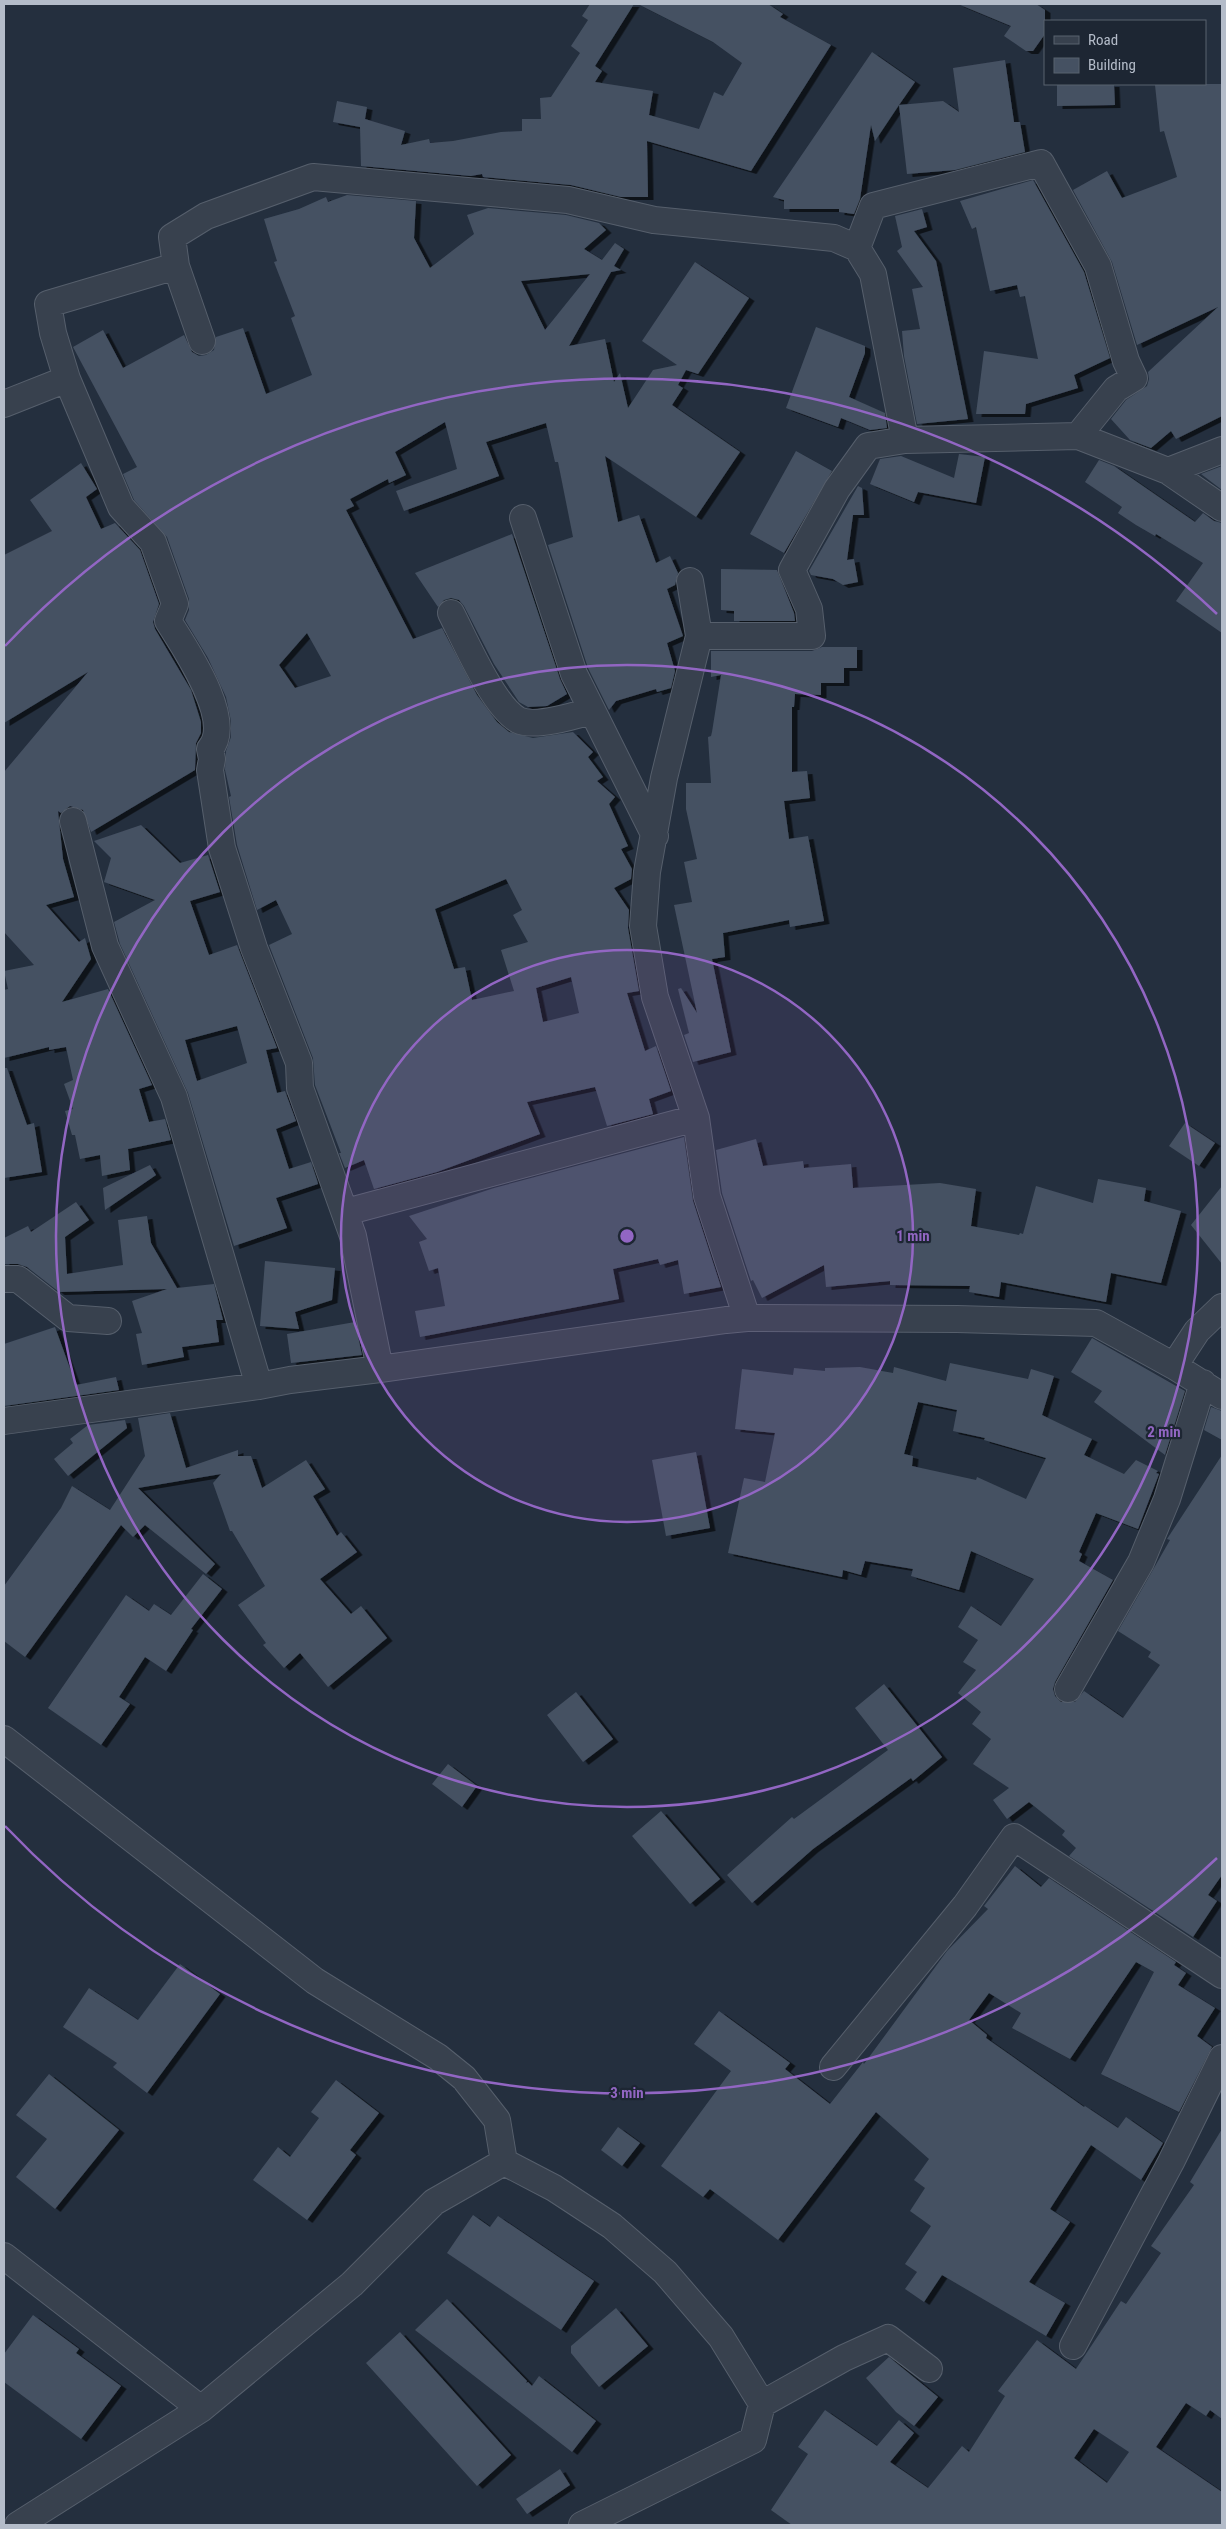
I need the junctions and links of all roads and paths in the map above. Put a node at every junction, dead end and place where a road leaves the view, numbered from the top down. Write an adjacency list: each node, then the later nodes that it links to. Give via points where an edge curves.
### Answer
1 (857, 248): 2 (street, via 834,238 654,220 568,200 313,176 206,216 172,237); 6 (street, via 873,206 1041,163 1098,266 1134,378 1116,388); 7 (street, via 873,274)
2 (176, 266): 3 (street); 4 (street, via 48,304)
3 (202, 341)
4 (67, 379): 5 (street); 19 (street, via 121,507 152,542 174,604 168,621 201,674 217,722 217,741 210,749 210,770 222,848 254,948 299,1063 300,1088)
5 (4, 404)
6 (1078, 436): 7 (street); 9 (street)
7 (905, 440): 14 (street, via 868,446 838,489 792,570 809,609 812,636)
8 (1222, 450): 9 (street)
9 (1168, 472): 10 (street)
10 (1222, 508)
11 (523, 518): 15 (street, via 574,674)
12 (690, 581): 14 (street)
13 (451, 613): 15 (street, via 500,706 520,721 553,722)
14 (699, 636): 17 (street, via 664,778)
15 (590, 711): 17 (street)
16 (73, 821): 26 (street, via 105,946 174,1098)
17 (655, 836): 18 (street, via 647,872 643,926 655,997)
18 (696, 1118): 19 (street); 22 (street, via 707,1196)
19 (346, 1212): 25 (street)
20 (4, 1279): 23 (street, via 18,1279 68,1318)
21 (1222, 1306): 24 (street, via 1197,1331)
22 (747, 1318): 24 (street, via 1096,1323); 25 (street)
23 (108, 1321)
24 (1174, 1366): 27 (street)
25 (380, 1369): 26 (street)
26 (258, 1386): 28 (street)
27 (1213, 1390): 29 (street, via 1141,1562)
28 (4, 1421)
29 (1068, 1689)
30 (4, 1739): 34 (street, via 315,1981 438,2057 464,2078 497,2120)
31 (1222, 1975): 33 (street, via 1014,1837 965,1906)
32 (1222, 2058): 36 (street, via 1172,2162)
33 (833, 2067)
34 (504, 2162): 38 (street, via 554,2188 612,2226 665,2272 722,2337); 39 (street, via 434,2202 352,2284)
35 (4, 2256): 39 (street)
36 (1072, 2346)
37 (929, 2369): 38 (street, via 888,2338 844,2358)
38 (762, 2404): 41 (street, via 753,2440)
39 (201, 2409): 40 (street)
40 (18, 2525)
41 (582, 2525)

